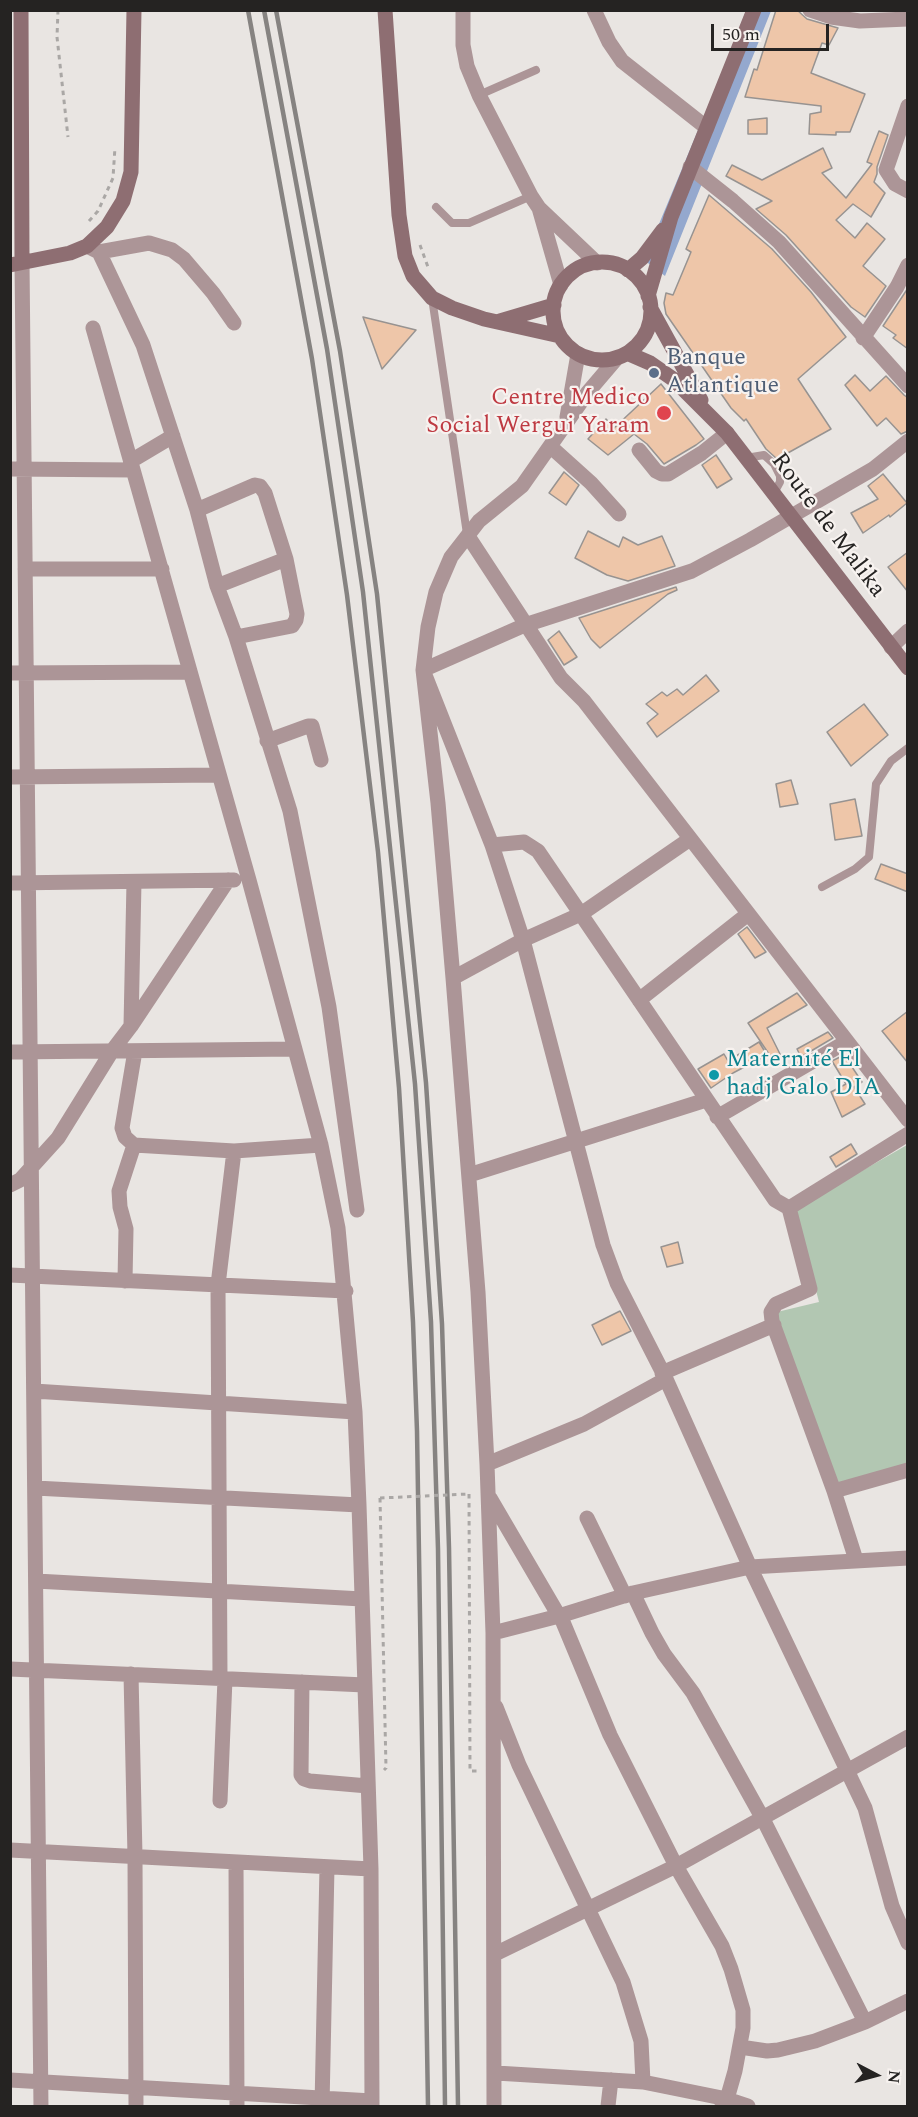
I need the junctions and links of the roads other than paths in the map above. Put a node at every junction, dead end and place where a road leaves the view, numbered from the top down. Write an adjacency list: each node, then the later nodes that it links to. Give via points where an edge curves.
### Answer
1 (21, 10): 9 (main road)
2 (134, 10): 19 (main road, via 131,172 123,201)
3 (386, 10): 25 (main road, via 405,256 413,276)
4 (594, 10): 13 (street, via 621,61)
5 (754, 10): 13 (main road)
6 (810, 10): 8 (street, via 860,21)
7 (463, 11): 11 (street, via 467,66)
8 (908, 19)
9 (16, 49): 21 (main road)
10 (536, 70): 11 (lane)
11 (479, 94): 16 (street)
12 (908, 106): 15 (street, via 886,170 895,184)
13 (707, 128): 14 (main road)
14 (690, 168): 18 (main road); 32 (street, via 779,242)
15 (908, 191)
16 (535, 202): 17 (lane, via 469,223 452,223); 20 (street); 24 (street)
17 (436, 207)
18 (671, 217): 23 (main road, via 642,258); 26 (main road)
19 (93, 249): 21 (main road); 29 (street, via 149,243 172,250 213,292); 39 (street, via 143,345)
20 (597, 262): 23 (main road); 24 (main road, via 577,269)
21 (16, 263): 44 (street)
22 (908, 265): 32 (street)
23 (628, 270): 26 (main road, via 644,286)
24 (561, 285): 27 (main road)
25 (432, 298): 28 (main road); 48 (lane)
26 (649, 301): 34 (main road, via 647,328 642,338); 36 (main road, Route de Malika)
27 (554, 305): 28 (main road); 31 (main road, via 555,327)
28 (497, 321): 31 (main road)
29 (234, 323)
30 (93, 328): 43 (street)
31 (560, 336): 33 (main road)
32 (863, 338): 35 (street)
33 (578, 354): 34 (main road, via 595,360); 37 (street)
34 (622, 355): 36 (main road, Route de Malika, via 650,363); 37 (street)
35 (908, 386)
36 (709, 413): 38 (main road, Route de Malika)
37 (566, 423): 41 (street)
38 (727, 433): 42 (street, via 668,474 657,471); 47 (main road, Route de Malika)
39 (173, 436): 43 (street); 45 (street)
40 (908, 441): 47 (street, via 873,469)
41 (551, 447): 46 (street); 48 (street, via 522,486 479,521)
42 (639, 450)
43 (132, 466): 44 (street); 51 (street)
44 (17, 470): 50 (street)
45 (197, 510): 49 (street, via 255,484 260,486); 52 (street)
46 (619, 514)
47 (792, 517): 53 (street, via 692,571); 56 (main road, Route de Malika)
48 (468, 536): 53 (street); 58 (street, via 451,557 436,592)
49 (286, 559): 52 (street); 55 (street, via 296,620 292,626)
50 (25, 569): 51 (street); 59 (street)
51 (162, 569): 60 (street)
52 (217, 586): 55 (street)
53 (525, 625): 58 (street); 68 (street, via 561,678 584,701)
54 (908, 631): 56 (street)
55 (236, 636): 62 (street)
56 (891, 647): 57 (main road, Route de Malika)
57 (908, 668)
58 (423, 670): 69 (street); 79 (street)
59 (26, 672): 60 (street); 61 (street); 67 (street)
60 (190, 672): 65 (street)
61 (10, 673)
62 (267, 741): 64 (street, via 312,726); 100 (street, via 290,811 329,1007)
63 (908, 748): 75 (lane, via 891,761 876,784 869,857)
64 (321, 760)
65 (218, 775): 67 (street); 71 (street)
66 (10, 777): 67 (street)
67 (27, 777): 74 (street)
68 (690, 839): 76 (street); 77 (street)
69 (492, 845): 76 (street, via 516,841 531,845); 78 (street)
70 (228, 880): 71 (street); 72 (street); 81 (street)
71 (249, 880): 83 (street)
72 (134, 882): 74 (street); 81 (street)
73 (10, 883): 74 (street)
74 (29, 883): 87 (street)
75 (822, 887)
76 (581, 914): 78 (street); 80 (street)
77 (748, 914): 80 (street); 82 (street)
78 (523, 940): 79 (street); 92 (street)
79 (453, 978): 97 (street)
80 (639, 1000): 88 (street)
81 (131, 1026): 84 (street)
82 (846, 1042): 89 (street); 90 (street)
83 (295, 1049): 85 (street); 94 (street)
84 (112, 1051): 85 (street); 87 (street); 96 (street, via 58,1138)
85 (135, 1051): 93 (street, via 122,1128 124,1137)
86 (10, 1052): 87 (street)
87 (30, 1052): 96 (street)
88 (706, 1100): 89 (street); 92 (street)
89 (717, 1117): 99 (street, via 775,1200)
90 (908, 1120)
91 (908, 1134): 99 (street)
92 (576, 1141): 97 (street); 107 (street, via 617,1283)
93 (134, 1145): 95 (street); 103 (street, via 119,1191 126,1229)
94 (321, 1145): 95 (street); 105 (street)
95 (234, 1151): 104 (street)
96 (32, 1167): 98 (street); 102 (street)
97 (469, 1175): 111 (street)
98 (10, 1185)
99 (789, 1208): 106 (street, via 810,1289 776,1304 771,1312)
100 (357, 1210)
101 (10, 1275): 102 (street)
102 (33, 1276): 103 (street); 108 (street)
103 (125, 1281): 104 (street)
104 (218, 1285): 105 (street); 109 (street)
105 (346, 1291): 110 (street)
106 (774, 1325): 107 (street); 114 (street)
107 (664, 1376): 111 (street, via 584,1424); 121 (street)
108 (34, 1391): 109 (street); 113 (street)
109 (219, 1402): 110 (street); 116 (street)
110 (355, 1412): 117 (street)
111 (487, 1464): 115 (street)
112 (908, 1470): 114 (street)
113 (35, 1488): 116 (street); 122 (street)
114 (834, 1491): 120 (street)
115 (488, 1496): 126 (street); 127 (street)
116 (219, 1498): 117 (street); 123 (street)
117 (359, 1505): 125 (street)
118 (587, 1518): 124 (street)
119 (908, 1558): 120 (street)
120 (856, 1560): 121 (street)
121 (750, 1567): 124 (street); 136 (street)
122 (36, 1581): 123 (street); 129 (street)
123 (220, 1592): 125 (street); 131 (street)
124 (629, 1594): 126 (street); 139 (street, via 664,1654 693,1693)
125 (362, 1599): 133 (street)
126 (560, 1616): 127 (street); 144 (street, via 610,1735)
127 (493, 1633): 134 (street)
128 (10, 1669): 129 (street)
129 (37, 1670): 130 (street); 141 (street)
130 (131, 1674): 131 (street); 142 (street)
131 (223, 1678): 132 (street); 138 (street)
132 (302, 1682): 133 (street); 137 (street, via 301,1775 310,1781)
133 (365, 1685): 137 (street)
134 (492, 1696): 147 (street, via 519,1765); 150 (street)
135 (908, 1737): 136 (street)
136 (846, 1770): 139 (street); 148 (street, via 869,1819 881,1871)
137 (368, 1786): 146 (street)
138 (220, 1801)
139 (763, 1819): 144 (street); 152 (street)
140 (10, 1850): 141 (street)
141 (39, 1851): 142 (street); 157 (street)
142 (135, 1856): 143 (street); 159 (street)
143 (236, 1862): 145 (street); 160 (street)
144 (676, 1866): 147 (street); 153 (street, via 703,1910 731,1969 743,2010)
145 (327, 1867): 146 (street); 161 (street)
146 (371, 1869): 163 (street)
147 (589, 1909): 150 (street); 158 (street, via 629,1999 641,2041)
148 (903, 1924): 149 (street)
149 (908, 1942)
150 (495, 1954): 154 (street)
151 (908, 2001): 152 (street)
152 (865, 2022): 153 (street, via 778,2050)
153 (740, 2047): 162 (street)
154 (496, 2073): 156 (street); 166 (street)
155 (10, 2080): 157 (street)
156 (611, 2080): 158 (street); 167 (street)
157 (41, 2082): 159 (street); 164 (street)
158 (643, 2082): 162 (street)
159 (136, 2087): 160 (street); 165 (street)
160 (236, 2100): 161 (street)
161 (322, 2102): 163 (street)
162 (724, 2103): 168 (street)
163 (372, 2104)
164 (41, 2106)
165 (136, 2106)
166 (494, 2106)
167 (608, 2106)
168 (748, 2106)

